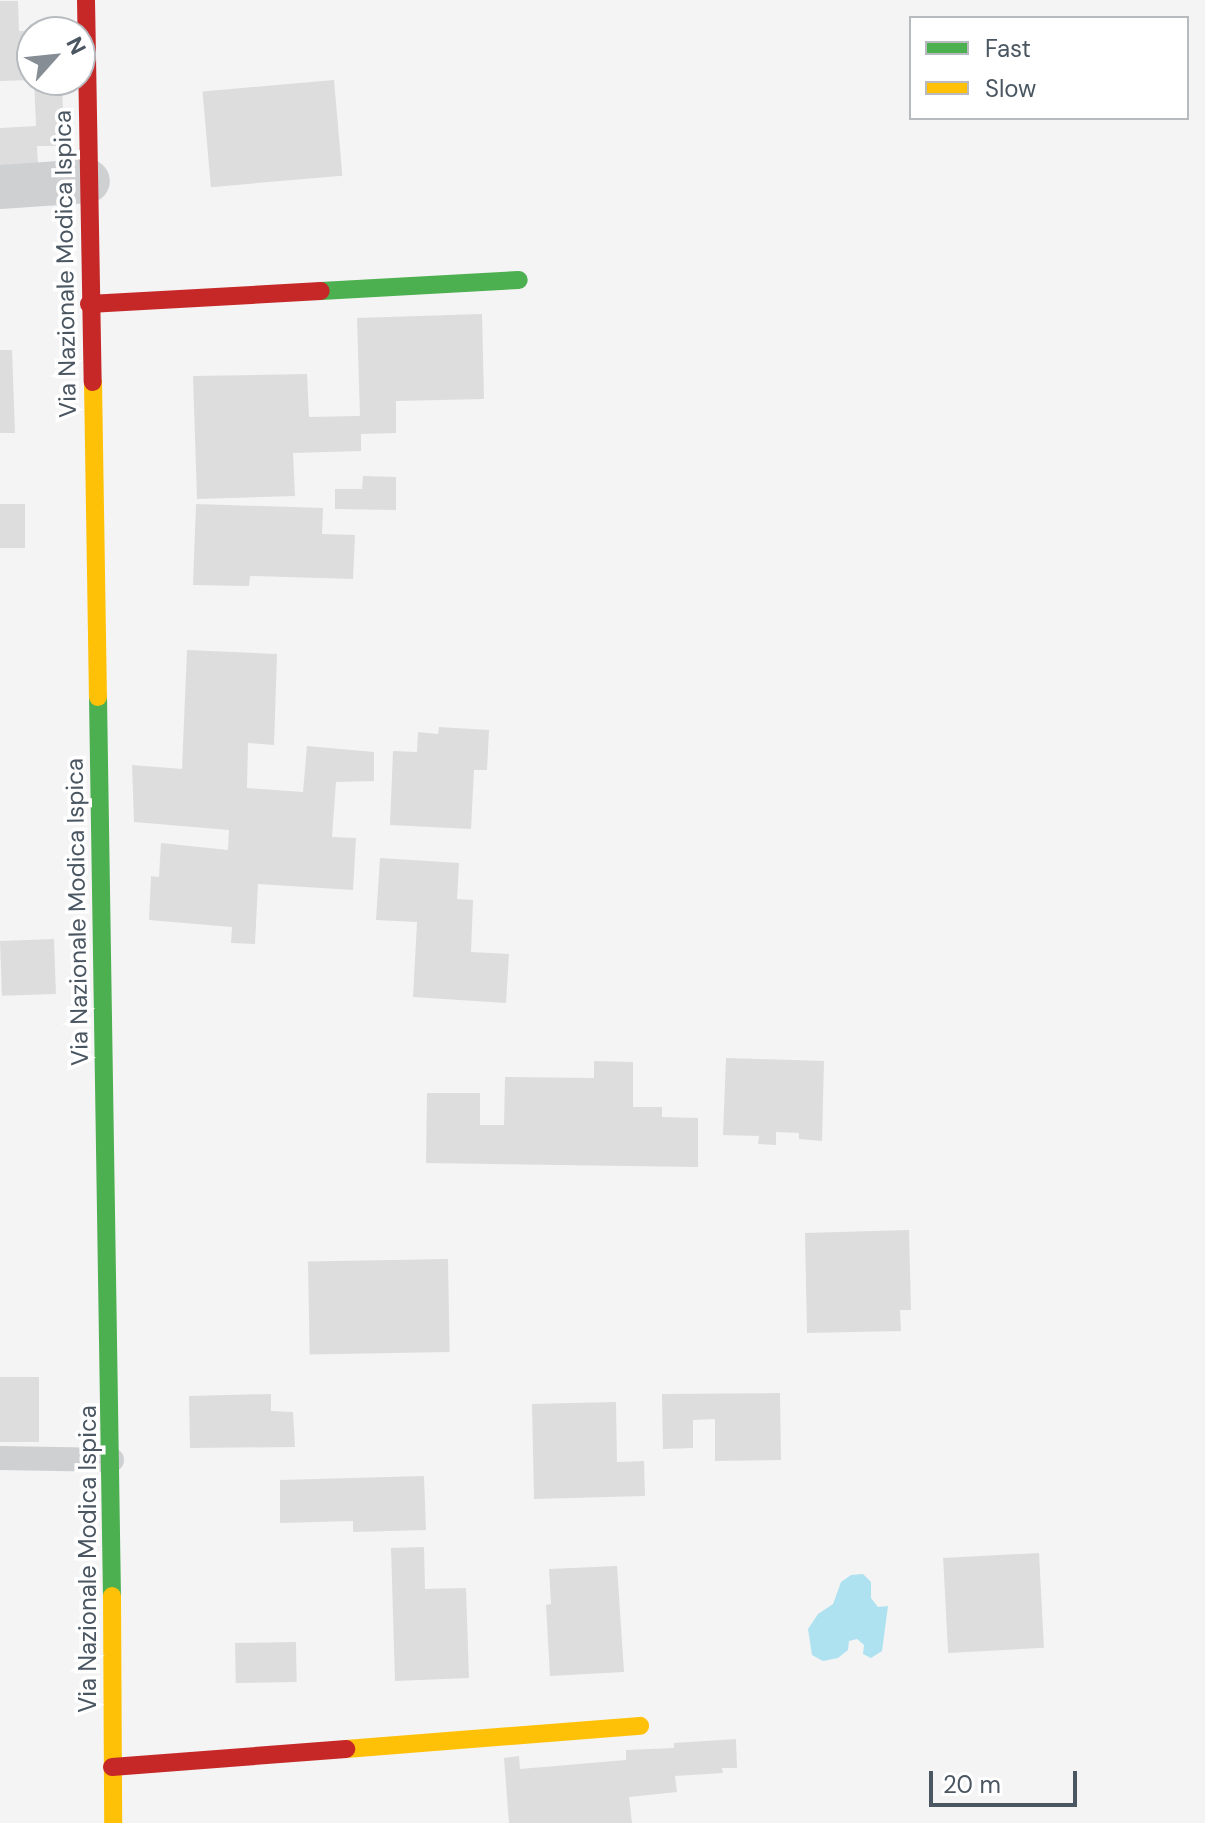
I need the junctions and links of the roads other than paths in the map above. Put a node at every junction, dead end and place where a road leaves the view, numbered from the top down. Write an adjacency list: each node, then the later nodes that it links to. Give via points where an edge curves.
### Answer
1 (86, 0): 2 (main road, Via Nazionale Modica Ispica)
2 (88, 181): 3 (street); 5 (main road, Via Nazionale Modica Ispica)
3 (0, 187)
4 (519, 280): 5 (main road)
5 (89, 304): 7 (main road, Via Nazionale Modica Ispica)
6 (0, 1458): 7 (lane)
7 (112, 1460): 9 (main road, Via Nazionale Modica Ispica)
8 (640, 1726): 9 (main road)
9 (112, 1767): 10 (main road, Via Nazionale Modica Ispica)
10 (113, 1823)

